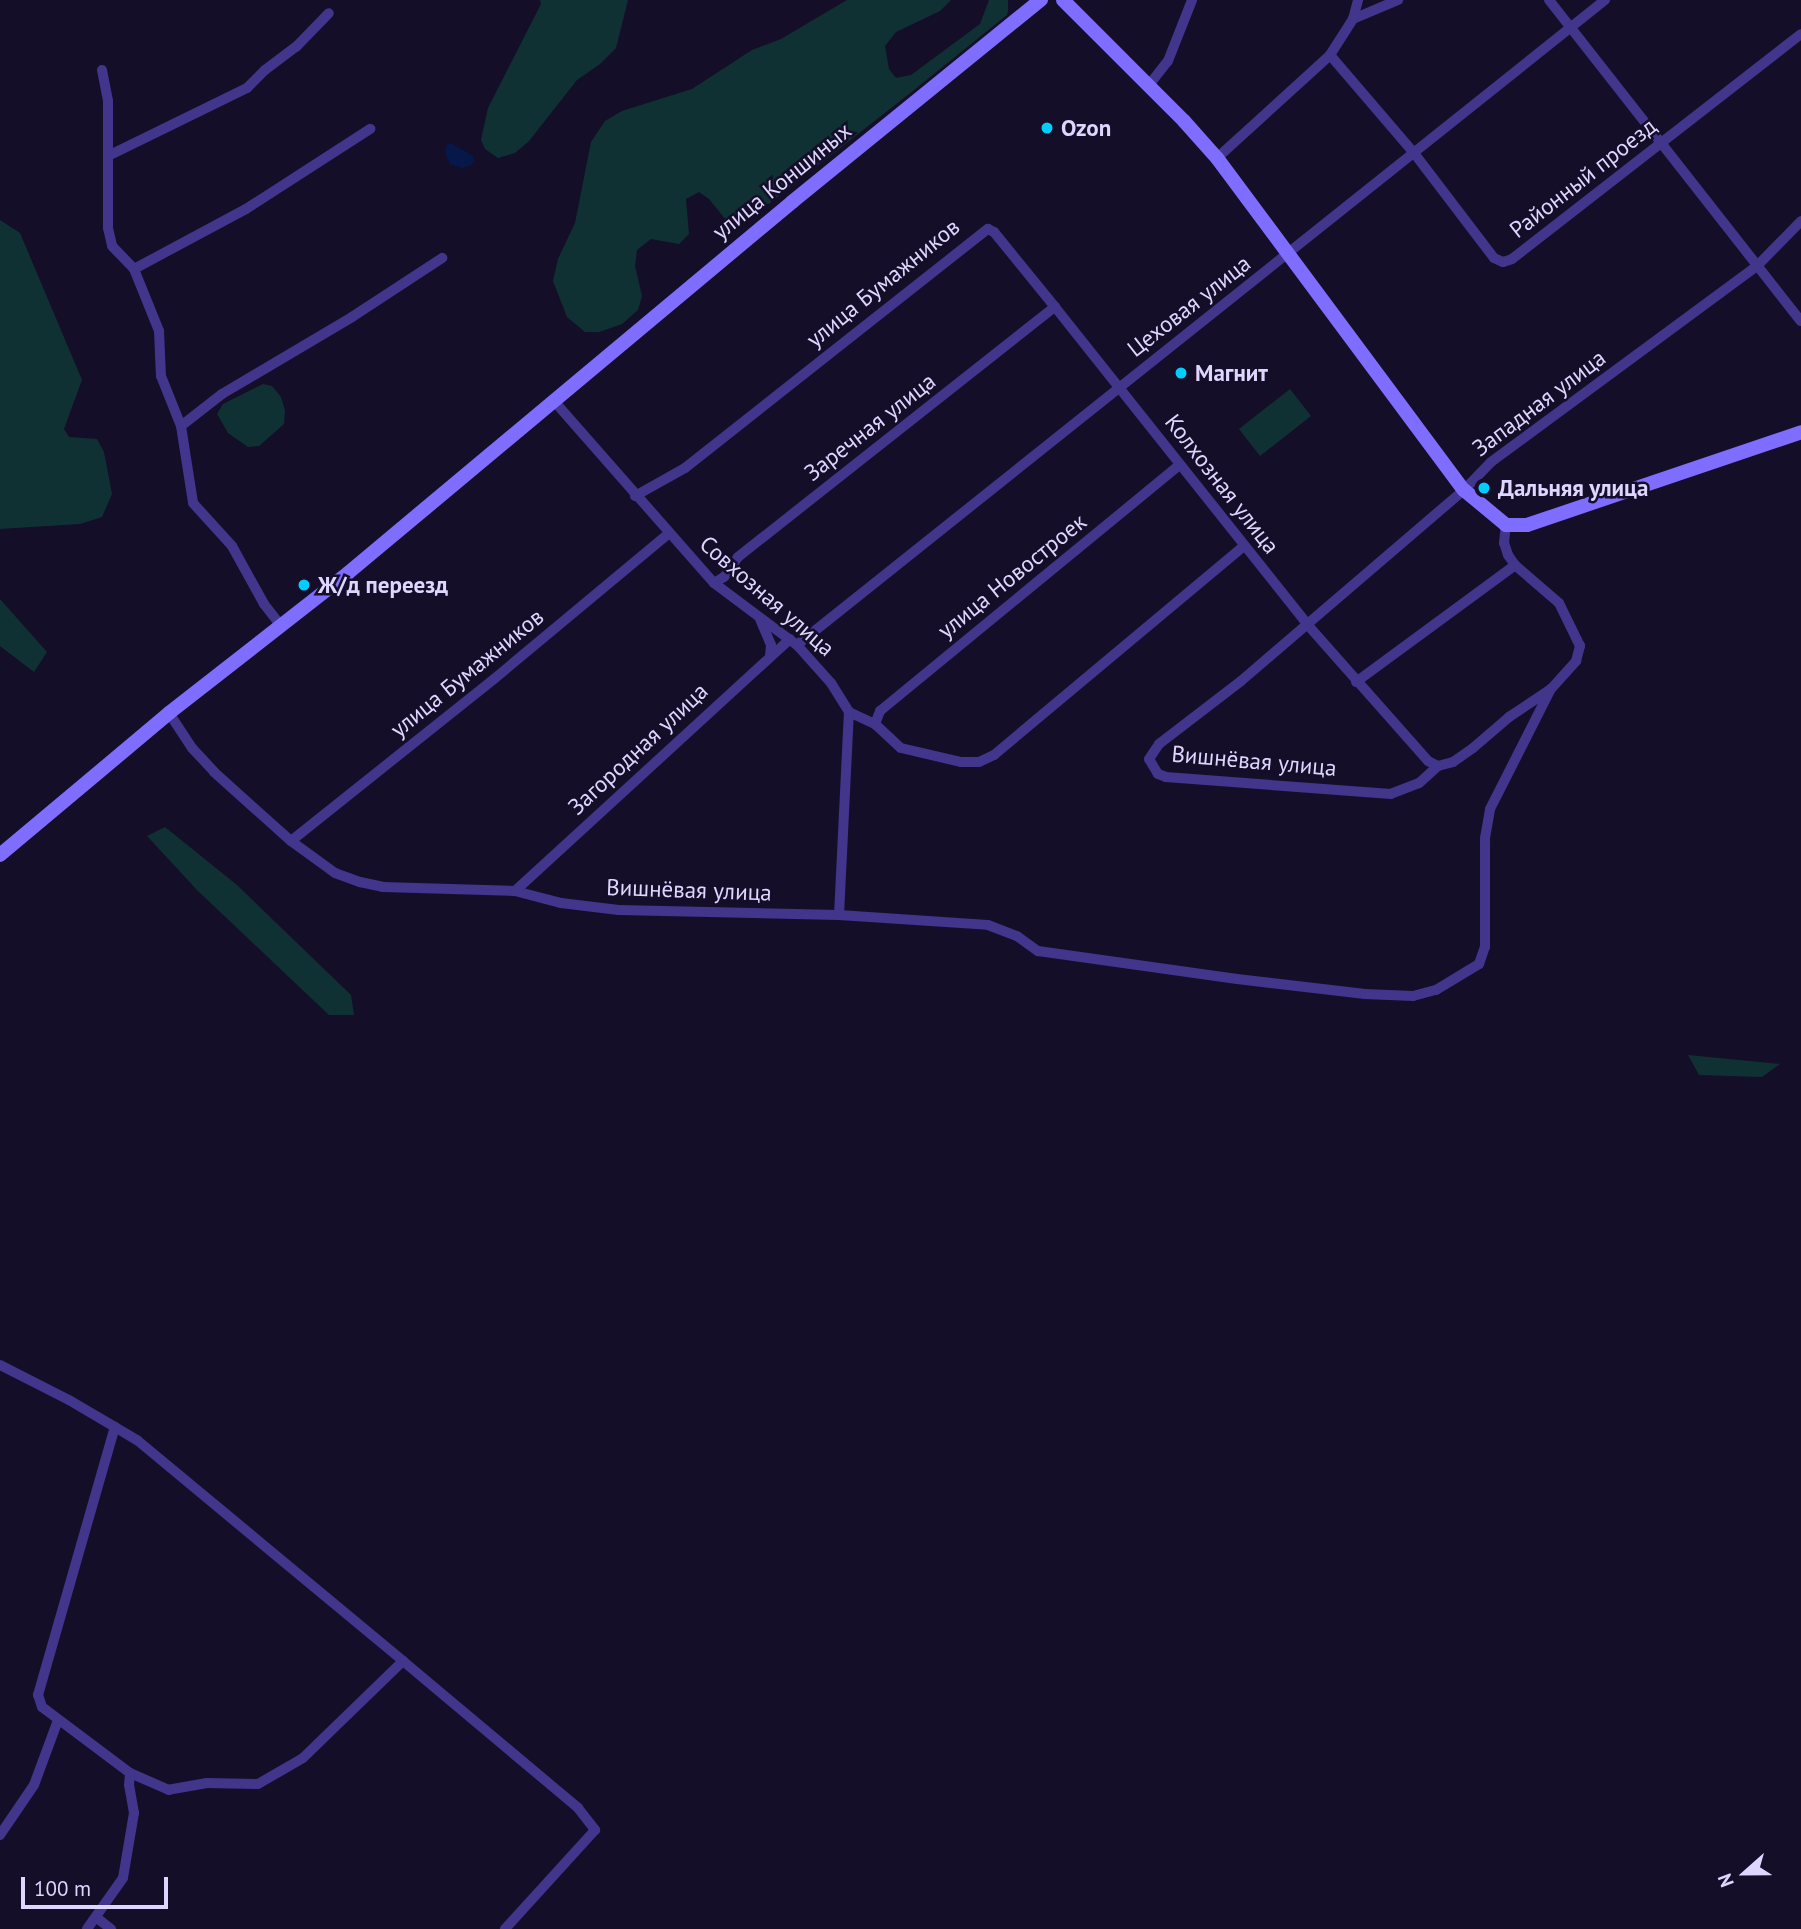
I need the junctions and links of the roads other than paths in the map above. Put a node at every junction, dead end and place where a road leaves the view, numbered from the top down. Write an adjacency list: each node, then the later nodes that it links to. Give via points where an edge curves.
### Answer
1 (1041, 0): 29 (main road, улица Коншиных)
2 (1063, 0): 14 (main road)
3 (1192, 0): 14 (street, via 1168,61)
4 (1358, 0): 9 (street)
5 (1398, 0): 9 (street)
6 (1549, 0): 10 (street)
7 (1605, 0): 10 (street, Цеховая улица)
8 (329, 13): 18 (street, via 247,88)
9 (1353, 19): 12 (street)
10 (1569, 27): 16 (street); 17 (street, Цеховая улица)
11 (1801, 34): 16 (street, Районный проезд)
12 (1330, 55): 17 (street, Районный проезд); 19 (street)
13 (102, 70): 18 (street)
14 (1149, 85): 19 (main road)
15 (370, 128): 25 (street, via 246,209)
16 (1661, 144): 17 (street, Районный проезд, via 1512,260 1503,262 1494,258); 24 (street)
17 (1414, 153): 22 (street, Цеховая улица)
18 (110, 155): 25 (street, via 108,228 112,246)
19 (1217, 158): 22 (main road)
20 (1801, 221): 24 (street, Западная улица)
21 (988, 229): 26 (street, Колхозная улица); 34 (street, улица Бумажников, via 685,468)
22 (1289, 255): 28 (street, Цеховая улица); 33 (main road)
23 (442, 258): 30 (street, via 222,394)
24 (1758, 266): 27 (street); 33 (street, Западная улица, via 1491,462)
25 (134, 269): 30 (street, via 159,331 161,376)
26 (1055, 307): 28 (street, Колхозная улица); 39 (street, Заречная улица, via 738,557)
27 (1801, 321)
28 (1119, 386): 32 (street, Колхозная улица); 43 (street, Цеховая улица)
29 (554, 401): 34 (street, Совхозная улица); 42 (main road, улица Коншиных)
30 (181, 426): 42 (street, via 193,503 232,546)
31 (1801, 432): 35 (main road, via 1527,525)
32 (1180, 465): 37 (street, Колхозная улица); 49 (street, улица Новостроек, via 880,712)
33 (1464, 489): 35 (main road); 41 (street, Западная улица)
34 (635, 496): 36 (street, Совхозная улица)
35 (1506, 525): 38 (street, via 1504,543)
36 (668, 534): 39 (street, Совхозная улица); 51 (street, улица Бумажников)
37 (1243, 547): 41 (street, Колхозная улица); 49 (street, via 994,755 979,762 961,762 901,748)
38 (1515, 565): 45 (street); 46 (street, via 1559,603 1580,646 1576,661)
39 (714, 583): 40 (street, Совхозная улица)
40 (758, 615): 43 (street, Совхозная улица); 44 (street)
41 (1306, 622): 45 (street, Колхозная улица); 50 (street, Вишнёвая улица, via 1241,681 1160,744 1150,754 1149,764 1166,777 1391,794 1419,783)
42 (281, 626): 48 (main road, улица Коншиных)
43 (793, 642): 44 (street, Загородная улица); 47 (street, Совхозная улица, via 831,682)
44 (771, 656): 53 (street, Загородная улица)
45 (1356, 682): 50 (street, Колхозная улица)
46 (1551, 689): 50 (street, via 1463,755); 54 (street, Вишнёвая улица, via 1490,808 1485,838 1485,947 1479,964 1436,990 1413,996 1365,994 1038,951 1017,936 988,925)
47 (849, 712): 49 (street); 54 (street)
48 (169, 713): 51 (street, Вишнёвая улица, via 214,772); 52 (main road, улица Коншиных)
49 (875, 724)
50 (1433, 764)
51 (291, 841): 53 (street, Вишнёвая улица, via 335,873 360,883)
52 (0, 855)
53 (516, 891): 54 (street, Вишнёвая улица, via 561,903 619,910)
54 (839, 915)
55 (0, 1365): 56 (street)
56 (115, 1427): 57 (street, via 137,1440); 58 (street, via 38,1695 42,1707)
57 (403, 1661): 59 (street, via 303,1759 258,1784 207,1783 169,1790); 64 (street, via 579,1808 595,1830)
58 (58, 1720): 59 (street); 60 (street, via 34,1785)
59 (130, 1773): 61 (street, via 134,1813 123,1878)
60 (0, 1835)
61 (96, 1918): 62 (street); 63 (street)
62 (88, 1929)
63 (111, 1929)
64 (505, 1929)

